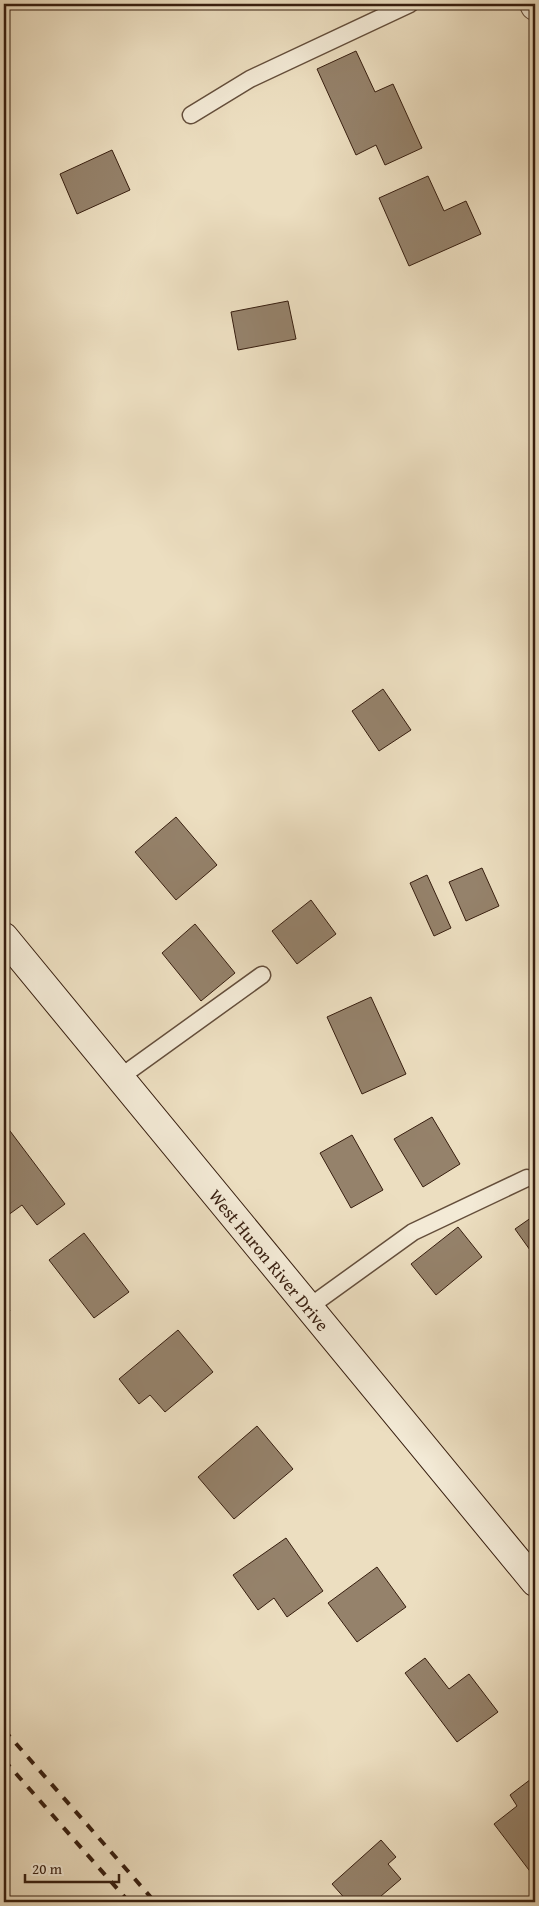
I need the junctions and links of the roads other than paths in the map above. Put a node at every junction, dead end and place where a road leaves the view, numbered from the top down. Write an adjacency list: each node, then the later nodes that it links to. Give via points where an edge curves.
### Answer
1 (410, 4): 2 (lane, via 250,79)
2 (191, 115)
3 (4, 937): 5 (main road, West Huron River Drive)
4 (262, 975): 5 (lane)
5 (119, 1078): 7 (main road, West Huron River Drive)
6 (527, 1178): 7 (lane, via 414,1232)
7 (309, 1307): 8 (main road, West Huron River Drive)
8 (535, 1582)

